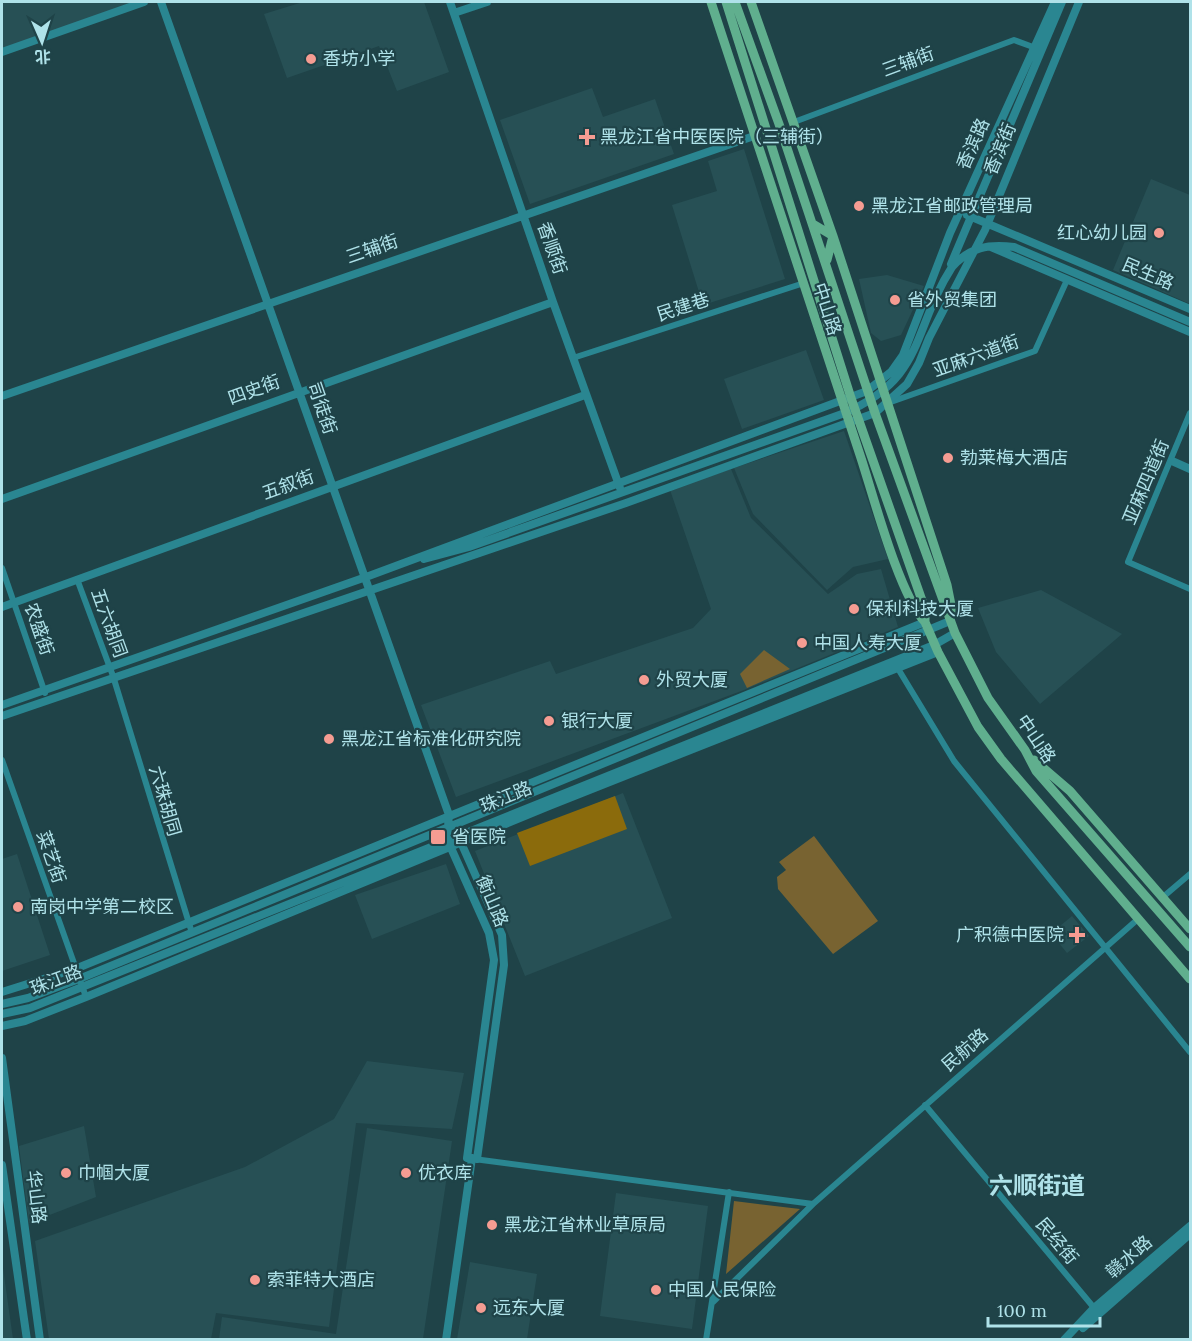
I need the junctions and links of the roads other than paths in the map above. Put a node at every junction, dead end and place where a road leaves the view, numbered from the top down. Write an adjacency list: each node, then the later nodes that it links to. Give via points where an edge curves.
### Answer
1 (144, 2): 14 (main road)
2 (161, 2): 33 (main road, 司徒街)
3 (450, 2): 12 (main road, 香顺街)
4 (487, 2): 12 (main road)
5 (711, 2): 16 (main road, 中山路)
6 (726, 2): 19 (main road)
7 (735, 2): 20 (main road, 中山路)
8 (751, 2): 15 (main road)
9 (1055, 2): 13 (main road, 香滨路)
10 (1062, 2): 30 (main road)
11 (1079, 2): 25 (main road, 香滨街)
12 (454, 14): 22 (main road, 香顺街)
13 (1033, 47): 17 (street, 三辅街, via 1014,40); 21 (main road, 香滨路)
14 (2, 52)
15 (781, 90): 17 (main road); 20 (main road)
16 (748, 110): 18 (main road, 中山路); 19 (main road)
17 (794, 122): 26 (main road)
18 (754, 135): 22 (main road, 三辅街); 28 (main road, 中山路)
19 (769, 139): 23 (main road, 中山路)
20 (785, 142): 24 (main road, 中山路)
21 (960, 213): 25 (main road, 民生路); 39 (main road, 香滨路, via 899,362)
22 (523, 215): 33 (main road, 三辅街); 34 (main road, 香顺街)
23 (797, 219): 28 (main road); 44 (main road, 中山路)
24 (813, 224): 26 (main road); 29 (main road, 中山路)
25 (987, 224): 27 (main road, 香滨街); 35 (main road, 民生路)
26 (833, 236): 29 (main road); 39 (main road)
27 (977, 241): 31 (main road, 民生路); 46 (main road, 香滨街, via 907,384)
28 (791, 251): 32 (main road, 中山路)
29 (827, 266): 40 (main road, 中山路)
30 (945, 277): 36 (main road, via 960,258 978,248 1014,248); 58 (main road, via 906,366 877,397 843,414 469,547)
31 (1067, 280): 37 (main road, 民生路); 46 (street, 亚麻六道街, via 1035,351)
32 (801, 284): 38 (street, 民建巷); 45 (main road, 中山路)
33 (268, 302): 41 (main road, 司徒街); 43 (main road, 三辅街)
34 (553, 302): 38 (main road, 香顺街); 41 (main road, 四史街)
35 (1191, 309)
36 (1191, 322)
37 (1191, 332)
38 (573, 358): 42 (main road, 香顺街)
39 (881, 381): 40 (main road, 香滨路); 46 (main road)
40 (867, 391): 44 (main road, 香滨路); 47 (main road, 中山路)
41 (299, 392): 54 (main road, 司徒街); 55 (main road, 四史街)
42 (585, 395): 53 (main road, 香顺街); 54 (main road, 五叙街)
43 (2, 396)
44 (851, 398): 45 (main road, 香滨路); 49 (main road, 中山路)
45 (841, 402): 50 (main road, 中山路); 53 (main road, 香滨路)
46 (888, 404): 47 (main road, 香滨街); 65 (main road, via 947,585)
47 (874, 412): 49 (main road, 香滨街); 65 (main road, 中山路)
48 (1191, 413): 51 (street, 亚麻四道街)
49 (859, 420): 50 (main road, 香滨街); 66 (main road, 中山路, via 926,609)
50 (848, 423): 56 (main road, 香滨街); 66 (main road, 中山路, via 914,610)
51 (1172, 462): 52 (main road); 62 (street, 亚麻四道街, via 1128,562)
52 (1191, 469)
53 (618, 483): 56 (main road, 香顺街); 58 (main road, 香滨路)
54 (332, 487): 59 (main road, 司徒街); 60 (main road, 五叙街)
55 (2, 499)
56 (626, 503): 61 (main road, 香滨街)
57 (2, 568): 63 (street, 农盛街)
58 (380, 571): 59 (main road)
59 (366, 577): 61 (main road, 司徒街); 69 (main road)
60 (77, 579): 63 (main road, 五叙街); 69 (street, 五六胡同)
61 (368, 589): 71 (main road, 香滨街); 78 (main road, 司徒街)
62 (1191, 589)
63 (14, 602): 64 (main road, 五叙街); 72 (street, 农盛街)
64 (2, 607)
65 (950, 621): 66 (main road, 珠江路); 67 (main road, 中山路)
66 (926, 627): 68 (main road, 中山路); 78 (main road, 珠江路); 79 (main road, 珠江路)
67 (955, 633): 68 (main road, 珠江路); 76 (main road, 中山路, via 988,698)
68 (936, 648): 70 (main road, 珠江路); 80 (main road, 珠江路); 84 (main road, 中山路, via 978,727 1001,759)
69 (109, 667): 71 (street, 五六胡同); 72 (main road)
70 (897, 667): 80 (main road, 珠江路); 89 (street, via 954,761)
71 (113, 676): 73 (main road, 香滨街); 85 (street, 六珠胡同)
72 (44, 690): 73 (street, 农盛街); 74 (main road)
73 (48, 700): 75 (main road, 香滨街)
74 (2, 705)
75 (2, 716)
76 (1026, 752): 83 (main road, via 1070,791); 88 (main road, 中山路, via 1036,771)
77 (2, 759): 90 (street, 菜艺街)
78 (448, 815): 79 (main road, 司徒街); 85 (main road, 珠江路)
79 (449, 826): 80 (main road, 衡山路); 81 (main road); 87 (main road, 珠江路)
80 (460, 839): 81 (main road, 珠江路); 101 (main road, 衡山路, via 502,935 504,950)
81 (449, 843): 92 (main road, 珠江路); 94 (main road, 珠江路); 101 (main road, 衡山路, via 489,933 494,960)
82 (1191, 874): 83 (street)
83 (1164, 897): 86 (main road)
84 (1138, 920): 89 (street, 民航路); 91 (main road, 中山路)
85 (188, 922): 87 (street, 六珠胡同); 90 (main road, 珠江路)
86 (1191, 929)
87 (192, 933): 92 (main road, 珠江路)
88 (1191, 947)
89 (1105, 948): 98 (street); 100 (street, 民航路)
90 (75, 969): 92 (street, 菜艺街); 93 (main road, 珠江路)
91 (1191, 980)
92 (80, 983): 94 (street, 菜艺街); 95 (main road, 珠江路); 96 (main road, 珠江路, via 30,1008)
93 (2, 992)
94 (86, 997): 97 (main road, 珠江路)
95 (2, 1004)
96 (2, 1014)
97 (2, 1026)
98 (1191, 1052)
99 (2, 1058): 110 (main road, 华山路)
100 (924, 1104): 104 (street, 民航路); 108 (street, 民经街)
101 (472, 1158): 103 (street); 111 (main road, 衡山路)
102 (2, 1165): 109 (main road, 华山路)
103 (729, 1192): 104 (street); 107 (street)
104 (813, 1204): 107 (street, 民航路)
105 (1191, 1226): 108 (main road, 赣水路)
106 (1191, 1233): 108 (main road, 赣水路)
107 (712, 1303): 112 (street)
108 (1096, 1311): 113 (main road, 赣水路); 114 (main road, 赣水路)
109 (27, 1340)
110 (40, 1340)
111 (446, 1340)
112 (706, 1340)
113 (1064, 1340)
114 (1072, 1340)

